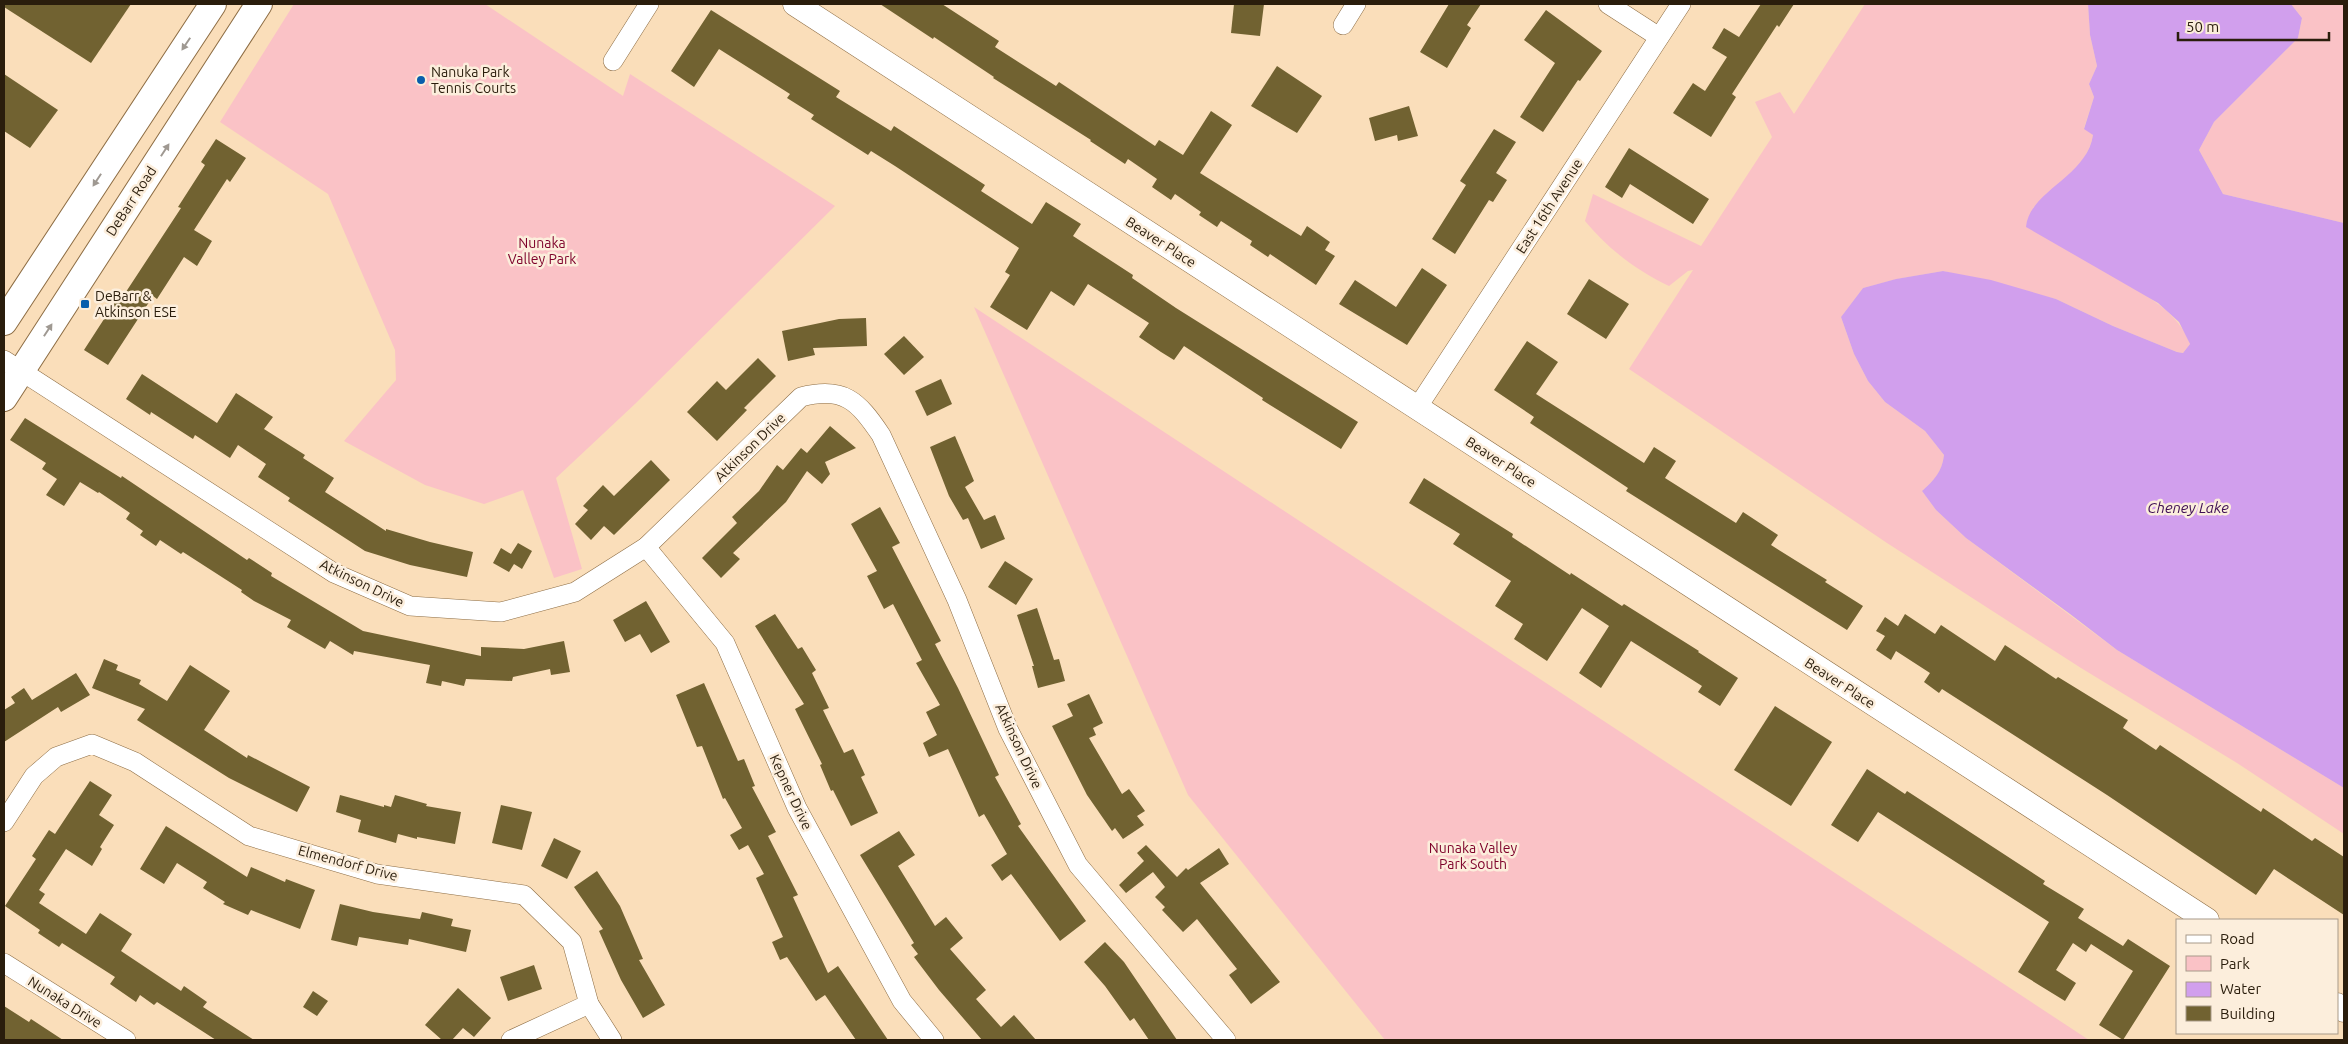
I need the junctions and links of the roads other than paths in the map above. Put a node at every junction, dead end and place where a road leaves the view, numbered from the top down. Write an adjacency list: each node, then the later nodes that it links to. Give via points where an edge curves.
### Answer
1 (214, 4): 11 (main road, one-way to 11)
2 (259, 4): 12 (main road, DeBarr Road, one-way to 2)
3 (649, 4): 10 (street)
4 (795, 4): 14 (street, Beaver Place)
5 (1356, 4): 8 (street)
6 (1608, 4): 9 (street)
7 (1680, 4): 9 (street, East 16th Avenue)
8 (1343, 25)
9 (1659, 37): 14 (street, East 16th Avenue)
10 (613, 61)
11 (4, 322)
12 (13, 366): 13 (main road, DeBarr Road); 15 (street, Atkinson Drive, via 334,573 410,606 501,612 575,592)
13 (4, 398)
14 (1417, 408): 17 (street, Beaver Place)
15 (646, 548): 23 (street, Kepner Drive, via 725,644 797,808 902,1001); 24 (street, Atkinson Drive, via 801,397 822,392 848,398 865,412 881,435 957,600 1008,729 1078,865)
16 (4, 822): 19 (street, Elmendorf Drive, via 34,776 56,758 92,744 135,762 249,836 377,874 524,895 572,942)
17 (2205, 919)
18 (4, 963): 20 (street, Nunaka Drive)
19 (589, 1004): 21 (street); 22 (street, Elmendorf Drive)
20 (126, 1040)
21 (512, 1040)
22 (612, 1040)
23 (934, 1040)
24 (1226, 1040)

